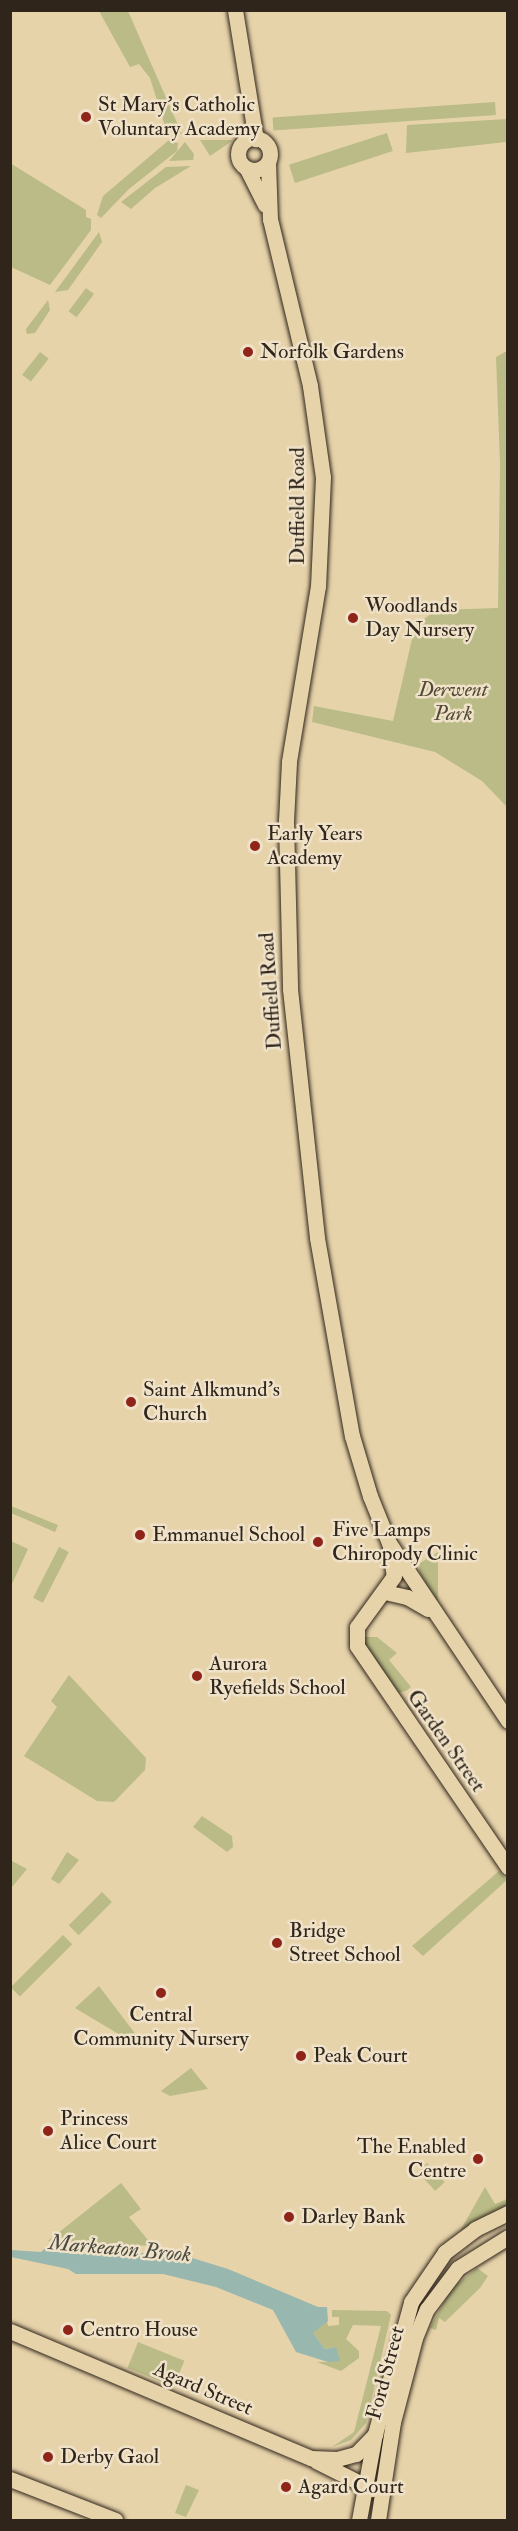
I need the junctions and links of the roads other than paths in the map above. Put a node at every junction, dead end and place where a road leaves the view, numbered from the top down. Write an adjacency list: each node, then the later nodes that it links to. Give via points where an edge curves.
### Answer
1 (235, 10): 2 (main road)
2 (256, 139): 3 (main road, via 268,145); 4 (main road, via 244,142 239,150)
3 (268, 163): 4 (main road, via 257,170); 5 (main road, Duffield Road)
4 (247, 169): 5 (main road, Duffield Road)
5 (270, 219): 6 (main road, Duffield Road, via 310,386 323,477 318,586 287,783 290,989 307,1173 352,1436)
6 (389, 1543): 7 (main road, via 394,1576); 8 (main road, Duffield Road)
7 (385, 1592): 8 (main road, via 407,1597); 10 (main road, Garden Street, via 360,1623 356,1635 375,1676)
8 (430, 1610): 9 (main road, Duffield Road)
9 (507, 1721)
10 (507, 1867)
11 (507, 2213): 14 (main road)
12 (507, 2223): 14 (main road)
13 (507, 2238): 20 (main road, Ford Street, via 475,2254 434,2296 415,2338 391,2431)
14 (459, 2241): 16 (main road, Ford Street, via 445,2252 419,2286 402,2325)
15 (10, 2331): 17 (main road, Agard Street)
16 (375, 2434): 17 (main road, Agard Street, via 356,2454); 19 (main road, Ford Street)
17 (310, 2458): 19 (main road)
18 (10, 2479): 21 (main road)
19 (364, 2485): 20 (main road, via 378,2494); 22 (main road, Ford Street)
20 (380, 2500): 23 (main road, Ford Street)
21 (115, 2520)
22 (358, 2520)
23 (378, 2520)

